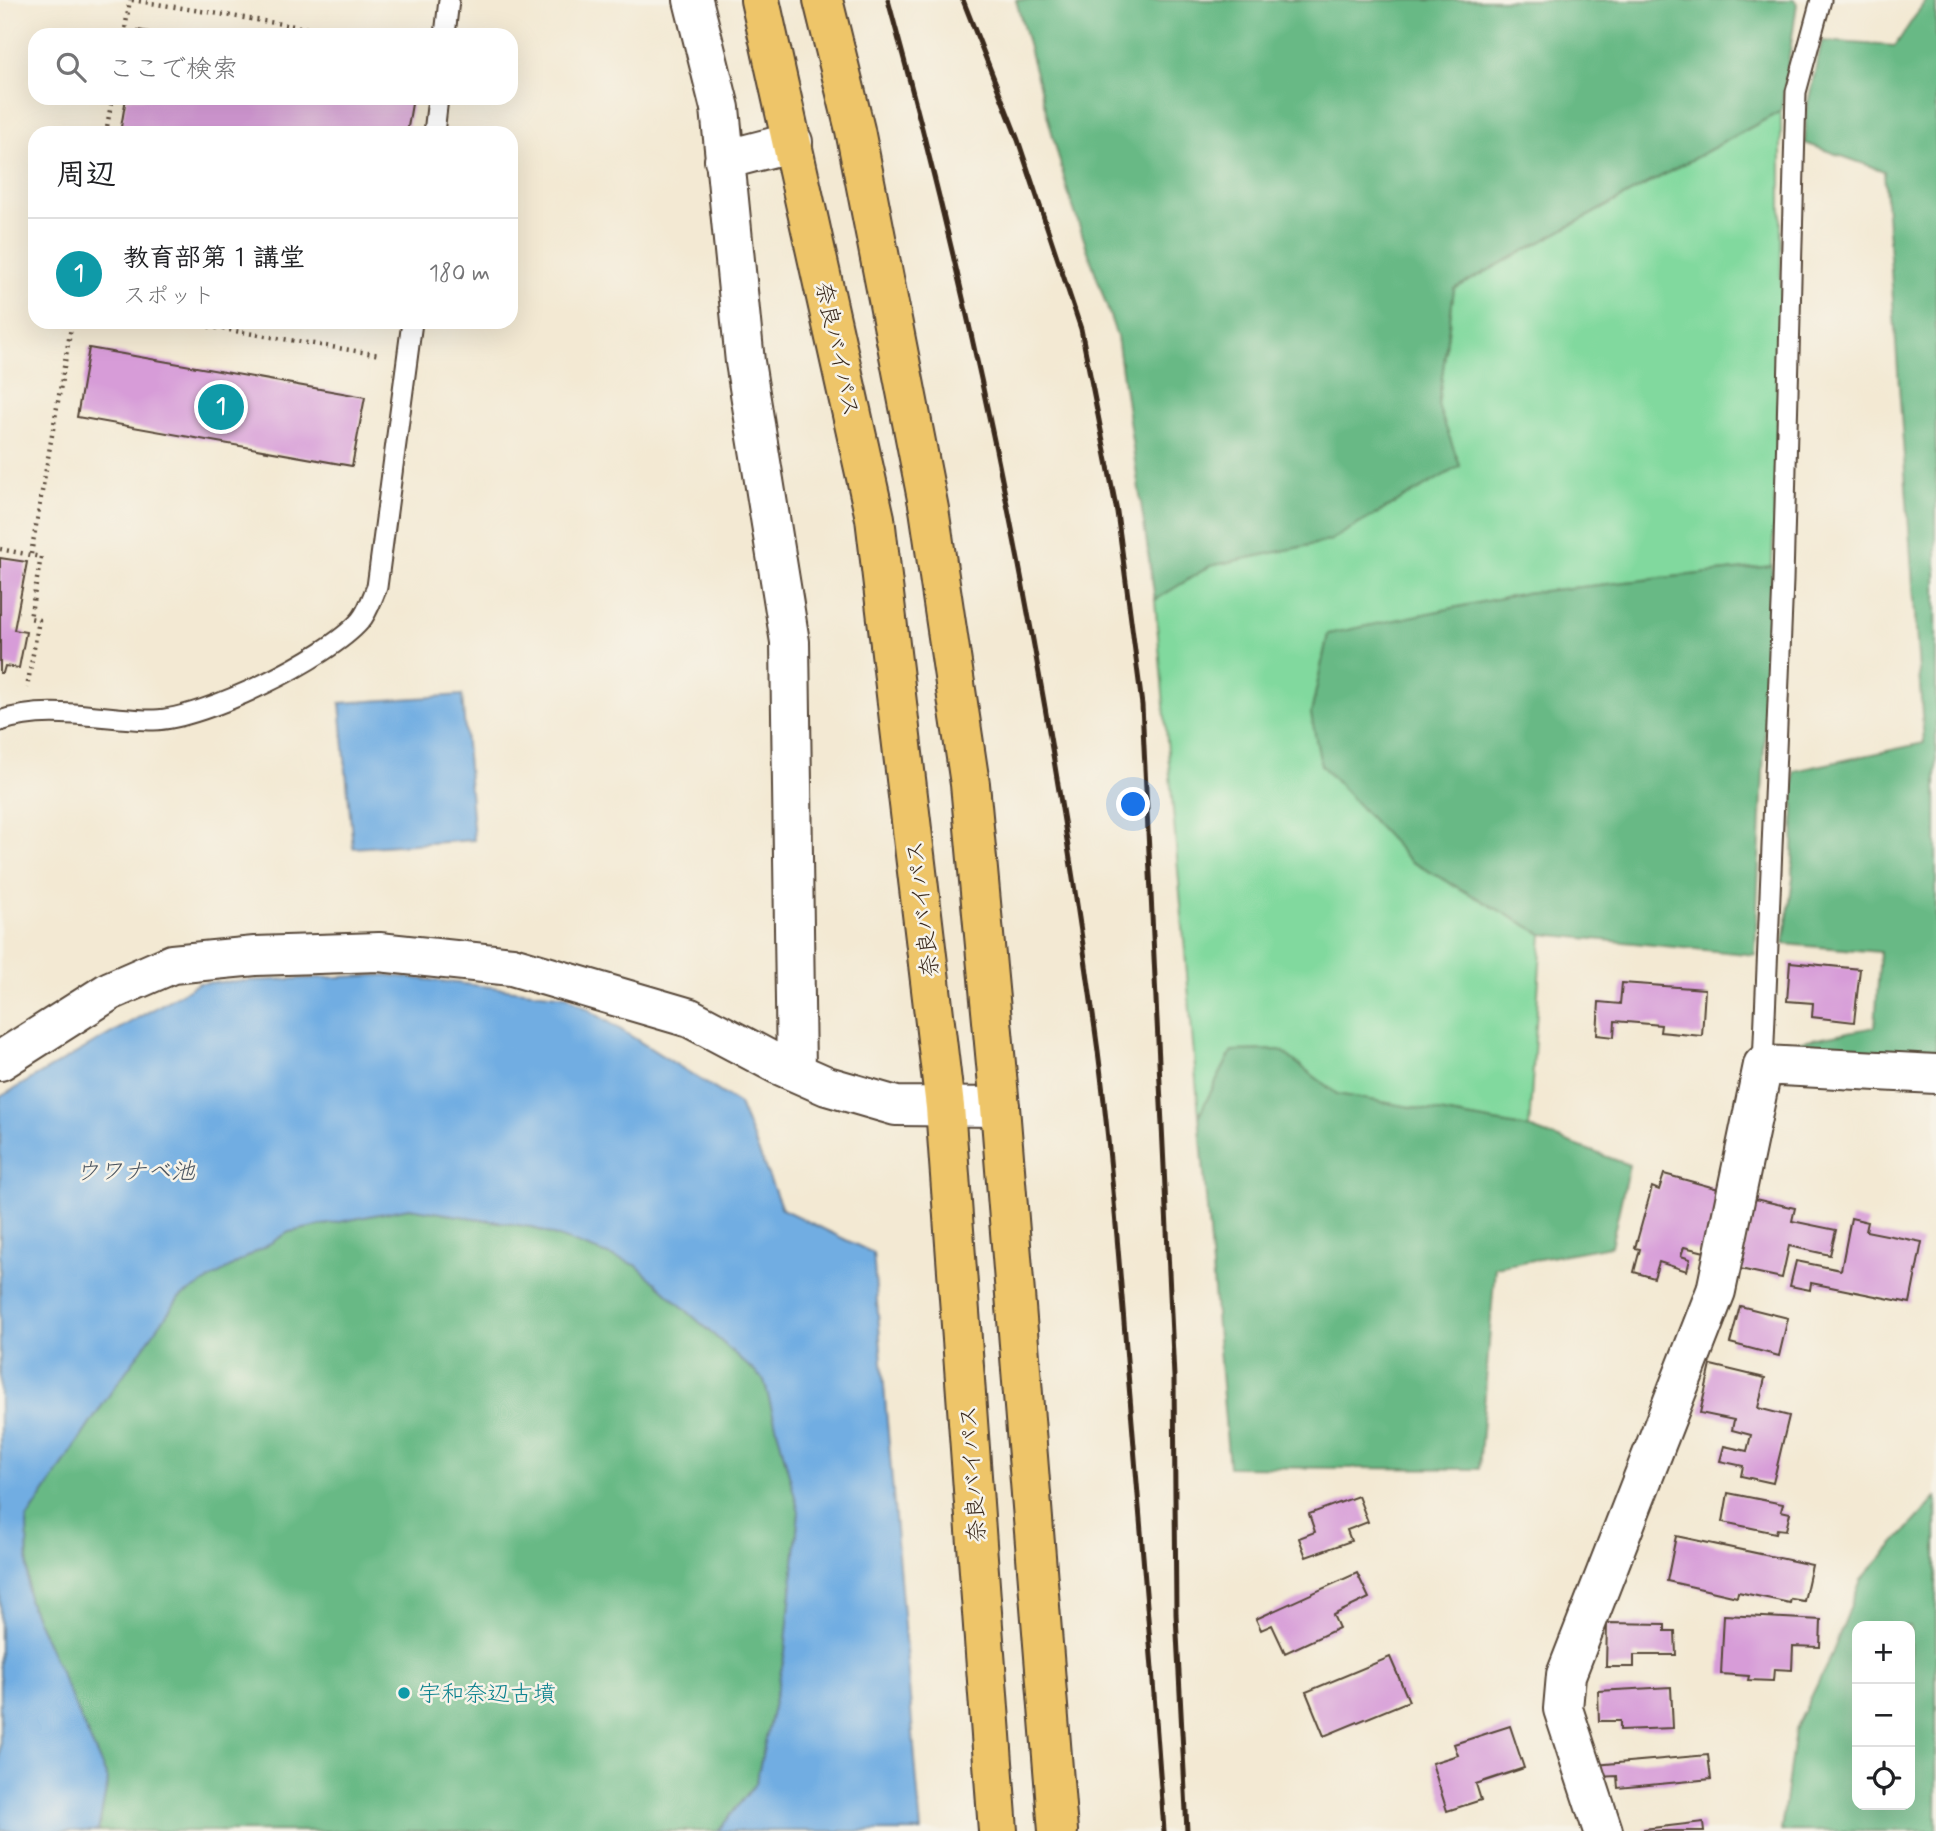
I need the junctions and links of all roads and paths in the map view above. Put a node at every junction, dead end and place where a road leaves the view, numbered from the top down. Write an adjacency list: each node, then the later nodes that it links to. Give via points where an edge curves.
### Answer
1 (131, 0): 7 (path); 8 (path)
2 (449, 0): 9 (lane)
3 (693, 0): 15 (street, via 720,108)
4 (760, 0): 14 (highway, 奈良バイパス)
5 (823, 0): 29 (highway, via 855,130 929,509 970,784)
6 (1821, 0): 25 (lane, via 1796,92 1783,580)
7 (125, 28)
8 (306, 28)
9 (446, 28)
10 (111, 105): 12 (path)
11 (437, 105): 13 (lane)
12 (107, 126)
13 (435, 126)
14 (793, 142): 15 (street); 28 (highway, 奈良バイパス, via 875,518)
15 (724, 160): 26 (street, via 746,362 790,642)
16 (71, 329): 21 (path)
17 (223, 329): 19 (path)
18 (411, 329): 19 (lane)
19 (407, 360): 22 (lane, via 377,587 360,621 303,665 217,705 157,720)
20 (0, 549): 21 (path)
21 (31, 554): 22 (path, via 41,557 30,618 39,620)
22 (23, 713): 23 (lane)
23 (0, 721)
24 (0, 1061): 26 (street, via 110,991 172,964 379,952 512,966 690,1018)
25 (1763, 1065): 27 (street); 32 (street, via 1716,1291 1566,1675 1563,1709)
26 (796, 1072): 28 (street, via 896,1106)
27 (1936, 1074)
28 (945, 1107): 29 (street); 30 (highway, 奈良バイパス)
29 (1000, 1107): 31 (highway)
30 (998, 1831)
31 (1058, 1831)
32 (1603, 1831)

